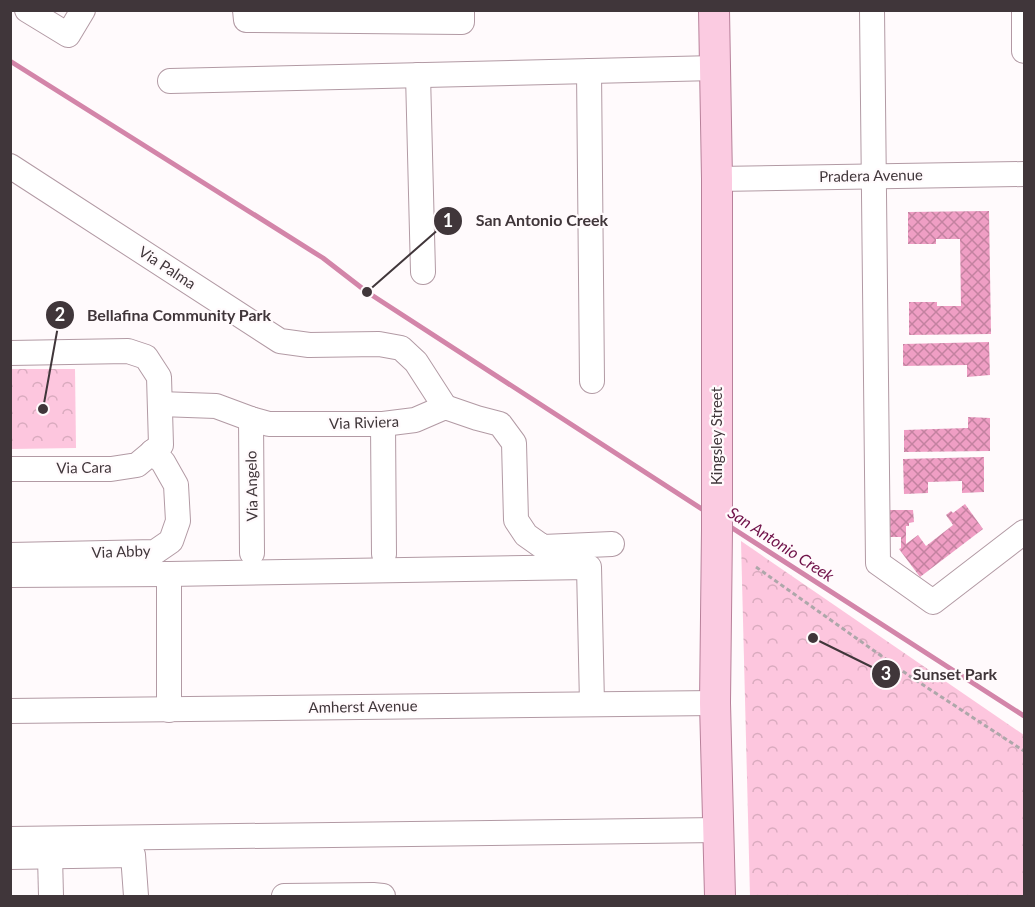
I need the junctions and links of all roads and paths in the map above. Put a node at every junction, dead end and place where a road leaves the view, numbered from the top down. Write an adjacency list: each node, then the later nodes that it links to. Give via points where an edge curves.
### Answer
1 (27, 10): 2 (street, via 68,36)
2 (83, 10)
3 (246, 10): 4 (street, via 246,20 462,22)
4 (462, 10)
5 (714, 10): 9 (main road, Kingsley Street)
6 (872, 10): 15 (street)
7 (1024, 10): 8 (street)
8 (1024, 51)
9 (715, 68): 10 (street); 16 (main road, Kingsley Street)
10 (589, 71): 11 (street); 19 (street)
11 (418, 75): 12 (street); 17 (street)
12 (170, 81)
13 (11, 168): 21 (street, Via Palma, via 280,341 401,348 416,362)
14 (1024, 174): 15 (street, Pradera Avenue)
15 (874, 176): 16 (street, Pradera Avenue); 26 (street, via 878,562 933,602)
16 (717, 179): 34 (main road, Kingsley Street)
17 (423, 272)
18 (10, 353): 20 (street, via 128,351 146,357 159,377)
19 (592, 381)
20 (160, 404): 22 (street, Via Riviera, via 216,406); 24 (street, via 161,445)
21 (446, 407): 23 (street, Via Riviera, via 415,420); 27 (street, via 500,424 514,443 516,520 526,535 543,547)
22 (251, 419): 23 (street, Via Riviera, via 269,424); 28 (street, Via Angelo)
23 (383, 424): 29 (street)
24 (152, 452): 25 (street, Via Cara, via 137,465 111,469); 30 (street, Via Abby, via 163,462 176,485 178,521 171,541 154,552)
25 (10, 469)
26 (1024, 532)
27 (612, 544)
28 (252, 553)
29 (384, 554)
30 (10, 555)
31 (756, 567): 38 (path)
32 (169, 574): 33 (street); 35 (street, via 589,567); 36 (street)
33 (10, 576)
34 (715, 703): 35 (street, Amherst Avenue); 39 (main road, Kingsley Street)
35 (591, 704): 36 (street, Amherst Avenue)
36 (169, 710): 37 (street, Amherst Avenue)
37 (10, 711)
38 (1024, 751)
39 (718, 830): 40 (street); 47 (main road, Kingsley Street)
40 (10, 839)
41 (50, 856): 42 (street); 43 (street); 44 (street, via 133,855)
42 (10, 857)
43 (51, 897)
44 (136, 897)
45 (284, 897): 46 (street)
46 (383, 897)
47 (720, 897)

